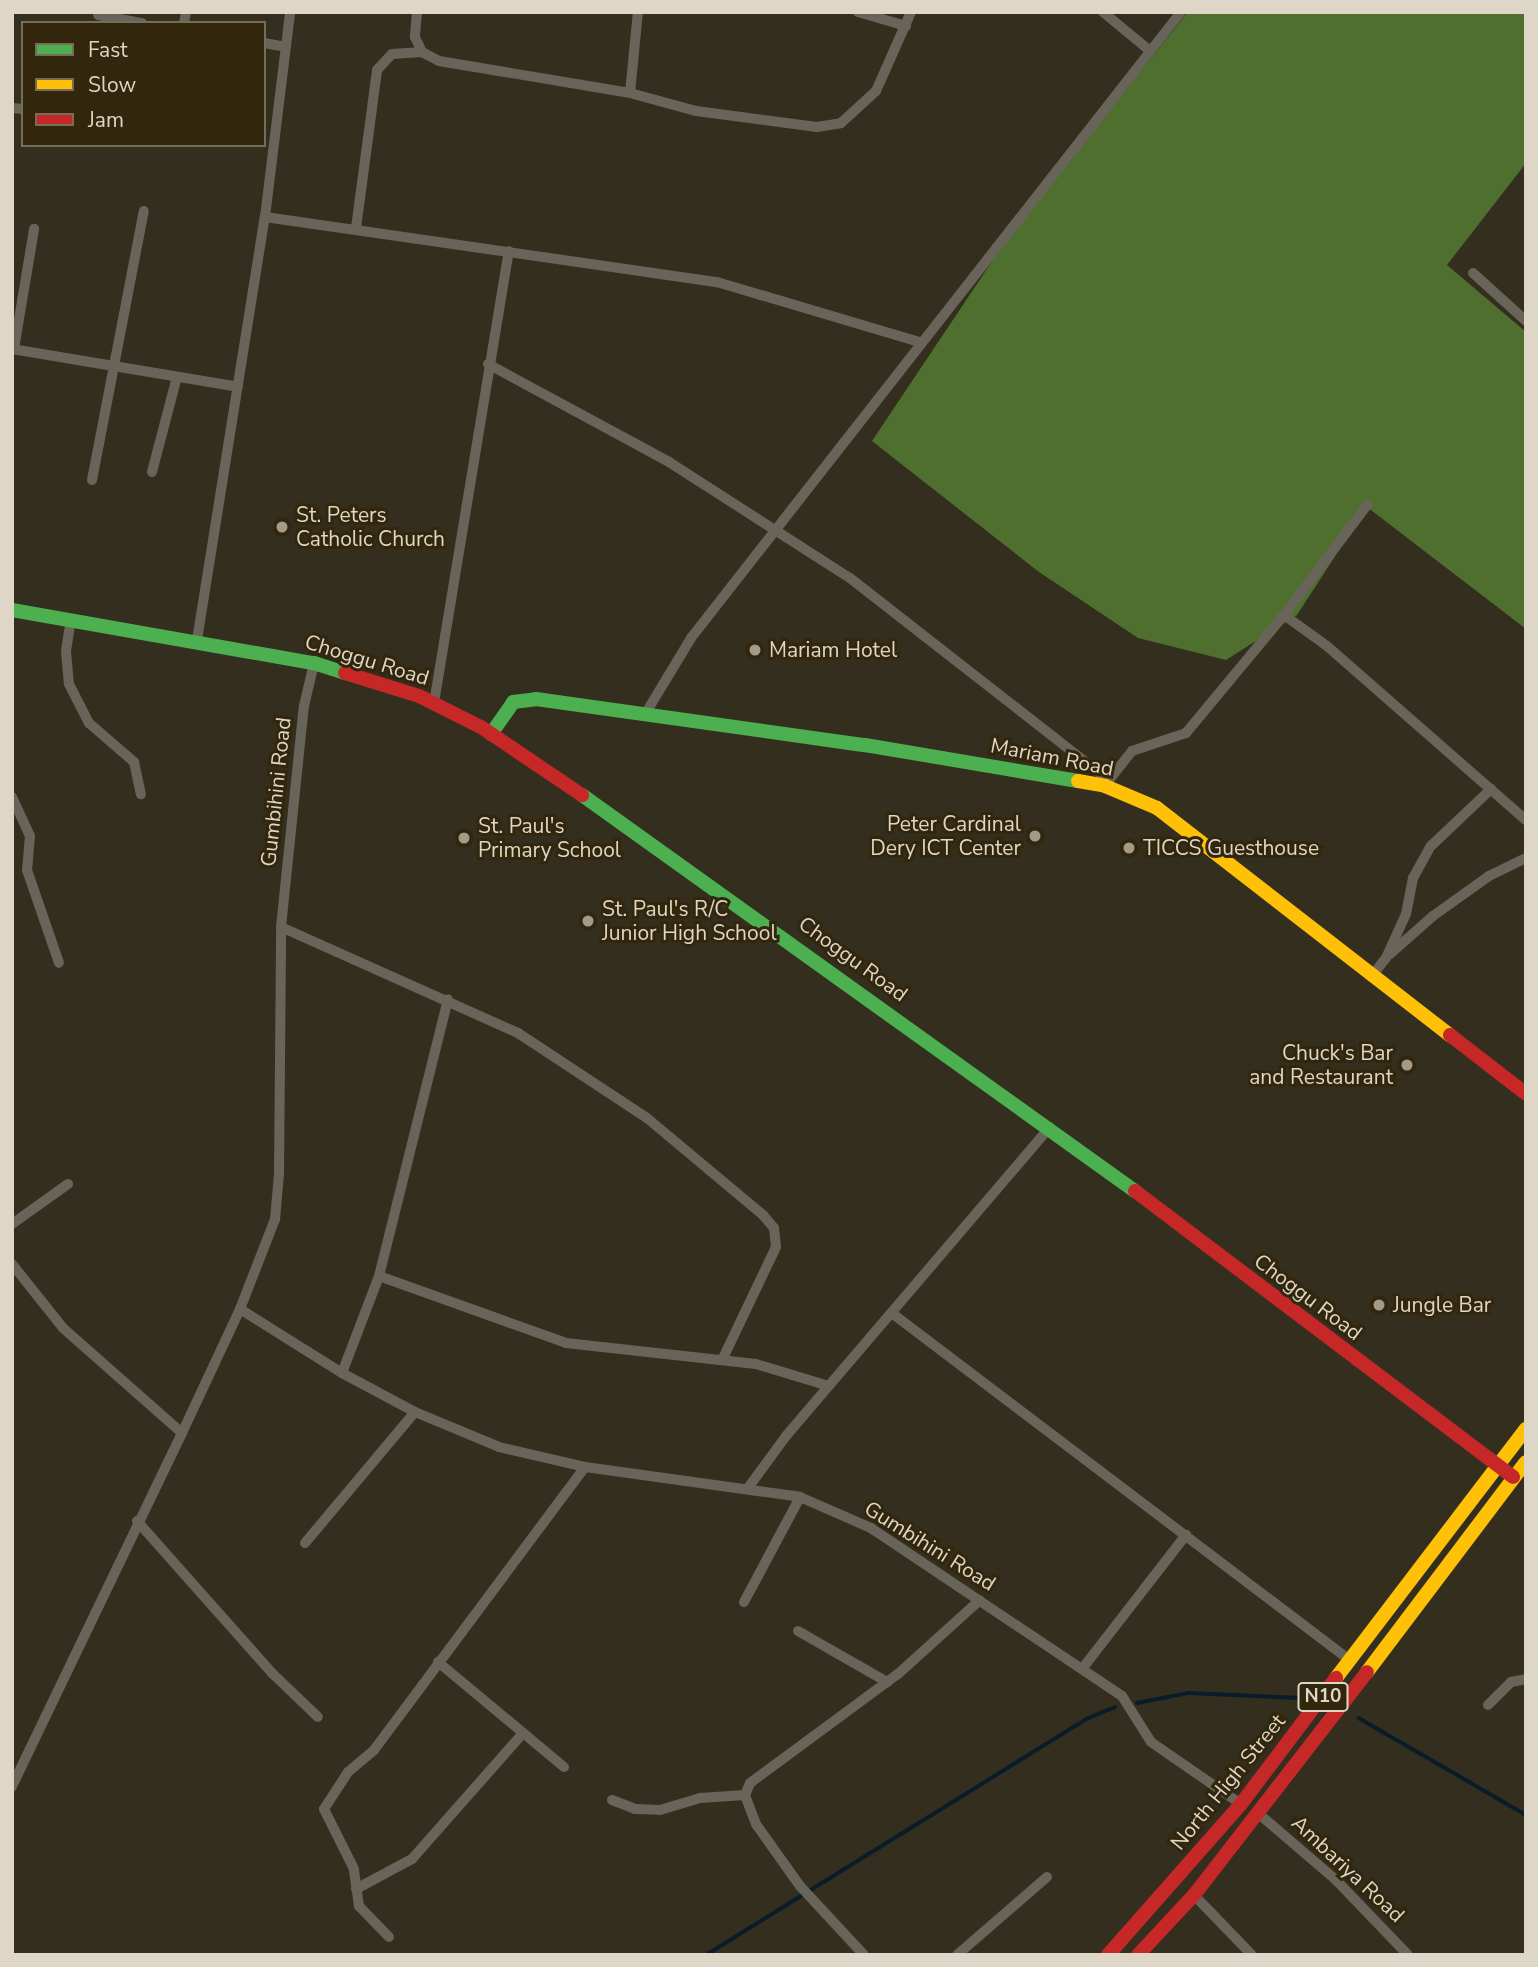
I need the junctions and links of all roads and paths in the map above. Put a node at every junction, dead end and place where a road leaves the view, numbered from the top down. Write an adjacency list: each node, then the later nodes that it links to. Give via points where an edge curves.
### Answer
1 (290, 12): 12 (street)
2 (417, 12): 14 (street, via 415,37)
3 (638, 12): 15 (street)
4 (858, 12): 10 (street)
5 (911, 12): 10 (street)
6 (1103, 12): 13 (street)
7 (1181, 12): 13 (street)
8 (97, 17): 9 (street)
9 (127, 21)
10 (906, 26): 15 (street, via 876,92 841,123 784,126 696,111)
11 (266, 43): 12 (street)
12 (286, 47): 16 (street)
13 (1149, 50): 24 (street)
14 (422, 52): 15 (street, via 464,68); 19 (street, via 392,54 377,70)
15 (630, 93)
16 (269, 144): 18 (street)
17 (144, 211): 27 (street)
18 (265, 216): 19 (street); 29 (street)
19 (356, 228): 21 (street)
20 (34, 229): 25 (street)
21 (509, 251): 24 (street, via 717,282); 26 (street)
22 (1473, 273): 23 (street)
23 (1526, 321)
24 (920, 342): 33 (street)
25 (13, 349): 27 (street)
26 (488, 364): 33 (street, via 670,461); 39 (street)
27 (117, 367): 28 (street); 31 (street)
28 (177, 377): 29 (street); 30 (street)
29 (238, 387): 37 (street)
30 (152, 472)
31 (92, 481)
32 (1368, 504): 35 (street)
33 (775, 531): 40 (street, via 691,638); 42 (street, via 886,603)
34 (12, 610): 36 (main road, Choggu Road)
35 (1284, 615): 42 (street, via 1186,733 1132,751); 43 (street, via 1327,646)
36 (71, 619): 37 (main road, Choggu Road); 44 (street, via 65,651 69,684 89,723 134,762)
37 (197, 640): 38 (main road, Choggu Road)
38 (314, 663): 39 (main road, Choggu Road); 48 (street, Gumbihini Road, via 304,706)
39 (434, 703): 41 (main road, Choggu Road)
40 (644, 716): 41 (main road, Mariam Road, via 536,699 513,702); 42 (main road, Mariam Road)
41 (491, 734): 54 (main road, Choggu Road, via 684,864)
42 (1107, 783): 51 (main road, Mariam Road, via 1186,828)
43 (1491, 789): 46 (street); 49 (street, via 1431,846 1413,878 1406,914)
44 (141, 794)
45 (12, 797): 50 (street, via 30,836 27,870)
46 (1526, 820)
47 (1526, 858): 49 (street, via 1489,876 1433,916)
48 (281, 927): 52 (street); 59 (street, Gumbihini Road, via 276,1208)
49 (1386, 958): 51 (street)
50 (59, 963)
51 (1371, 977): 53 (main road, Mariam Road)
52 (449, 999): 58 (street); 61 (street, via 518,1033 647,1118 727,1182 774,1228 776,1247)
53 (1526, 1094)
54 (1050, 1127): 60 (street); 68 (main road, Choggu Road)
55 (68, 1184): 56 (street)
56 (12, 1224)
57 (12, 1264): 66 (street, via 63,1328)
58 (379, 1276): 61 (street, via 566,1343); 62 (street)
59 (240, 1309): 62 (street, Gumbihini Road); 66 (street, Gumbihini Road)
60 (893, 1314): 63 (street); 75 (street)
61 (722, 1360): 63 (street, via 756,1364)
62 (342, 1373): 64 (street, Gumbihini Road)
63 (829, 1386): 72 (street)
64 (415, 1412): 69 (street, Gumbihini Road, via 499,1447); 76 (street)
65 (1526, 1429): 68 (main road, North High Street / N10)
66 (182, 1433): 74 (street, Gumbihini Road)
67 (1526, 1462): 70 (main road, North High Street / N10)
68 (1499, 1465): 70 (main road, Choggu Road); 80 (main road, North High Street / N10)
69 (584, 1466): 72 (street, Gumbihini Road); 81 (street)
70 (1513, 1477): 71 (street); 93 (main road, North High Street / N10)
71 (1526, 1486)
72 (748, 1488): 73 (street, Gumbihini Road)
73 (800, 1497): 77 (street, Gumbihini Road, via 871,1528); 78 (street)
74 (138, 1521): 86 (street, via 273,1674); 89 (street, Gumbihini Road)
75 (1186, 1535): 80 (street); 82 (street)
76 (304, 1543)
77 (980, 1600): 82 (street, Gumbihini Road); 84 (street)
78 (744, 1602)
79 (798, 1631): 84 (street)
80 (1351, 1661): 92 (main road, North High Street / N10)
81 (438, 1662): 87 (street); 95 (street, via 374,1750 348,1772 324,1809 354,1869)
82 (1082, 1669): 92 (street, Gumbihini Road, via 1122,1696 1151,1742)
83 (1526, 1679): 85 (street, via 1511,1682)
84 (887, 1682): 90 (street, via 750,1783)
85 (1488, 1705)
86 (318, 1717)
87 (523, 1733): 88 (street); 95 (street, via 412,1859)
88 (564, 1767)
89 (12, 1787)
90 (745, 1795): 91 (street, via 699,1798 660,1811 635,1809); 98 (street, via 756,1824 800,1886)
91 (612, 1800)
92 (1241, 1804): 100 (main road, North High Street / N10)
93 (1259, 1814): 96 (main road, North High Street / N10); 103 (street, Ambariya Road, via 1336,1880)
94 (1047, 1877): 99 (street)
95 (356, 1889): 97 (street, via 359,1906)
96 (1194, 1895): 101 (main road, North High Street / N10); 102 (street)
97 (389, 1937)
98 (864, 1955)
99 (957, 1955)
100 (1108, 1955)
101 (1138, 1955)
102 (1252, 1955)
103 (1408, 1955)

